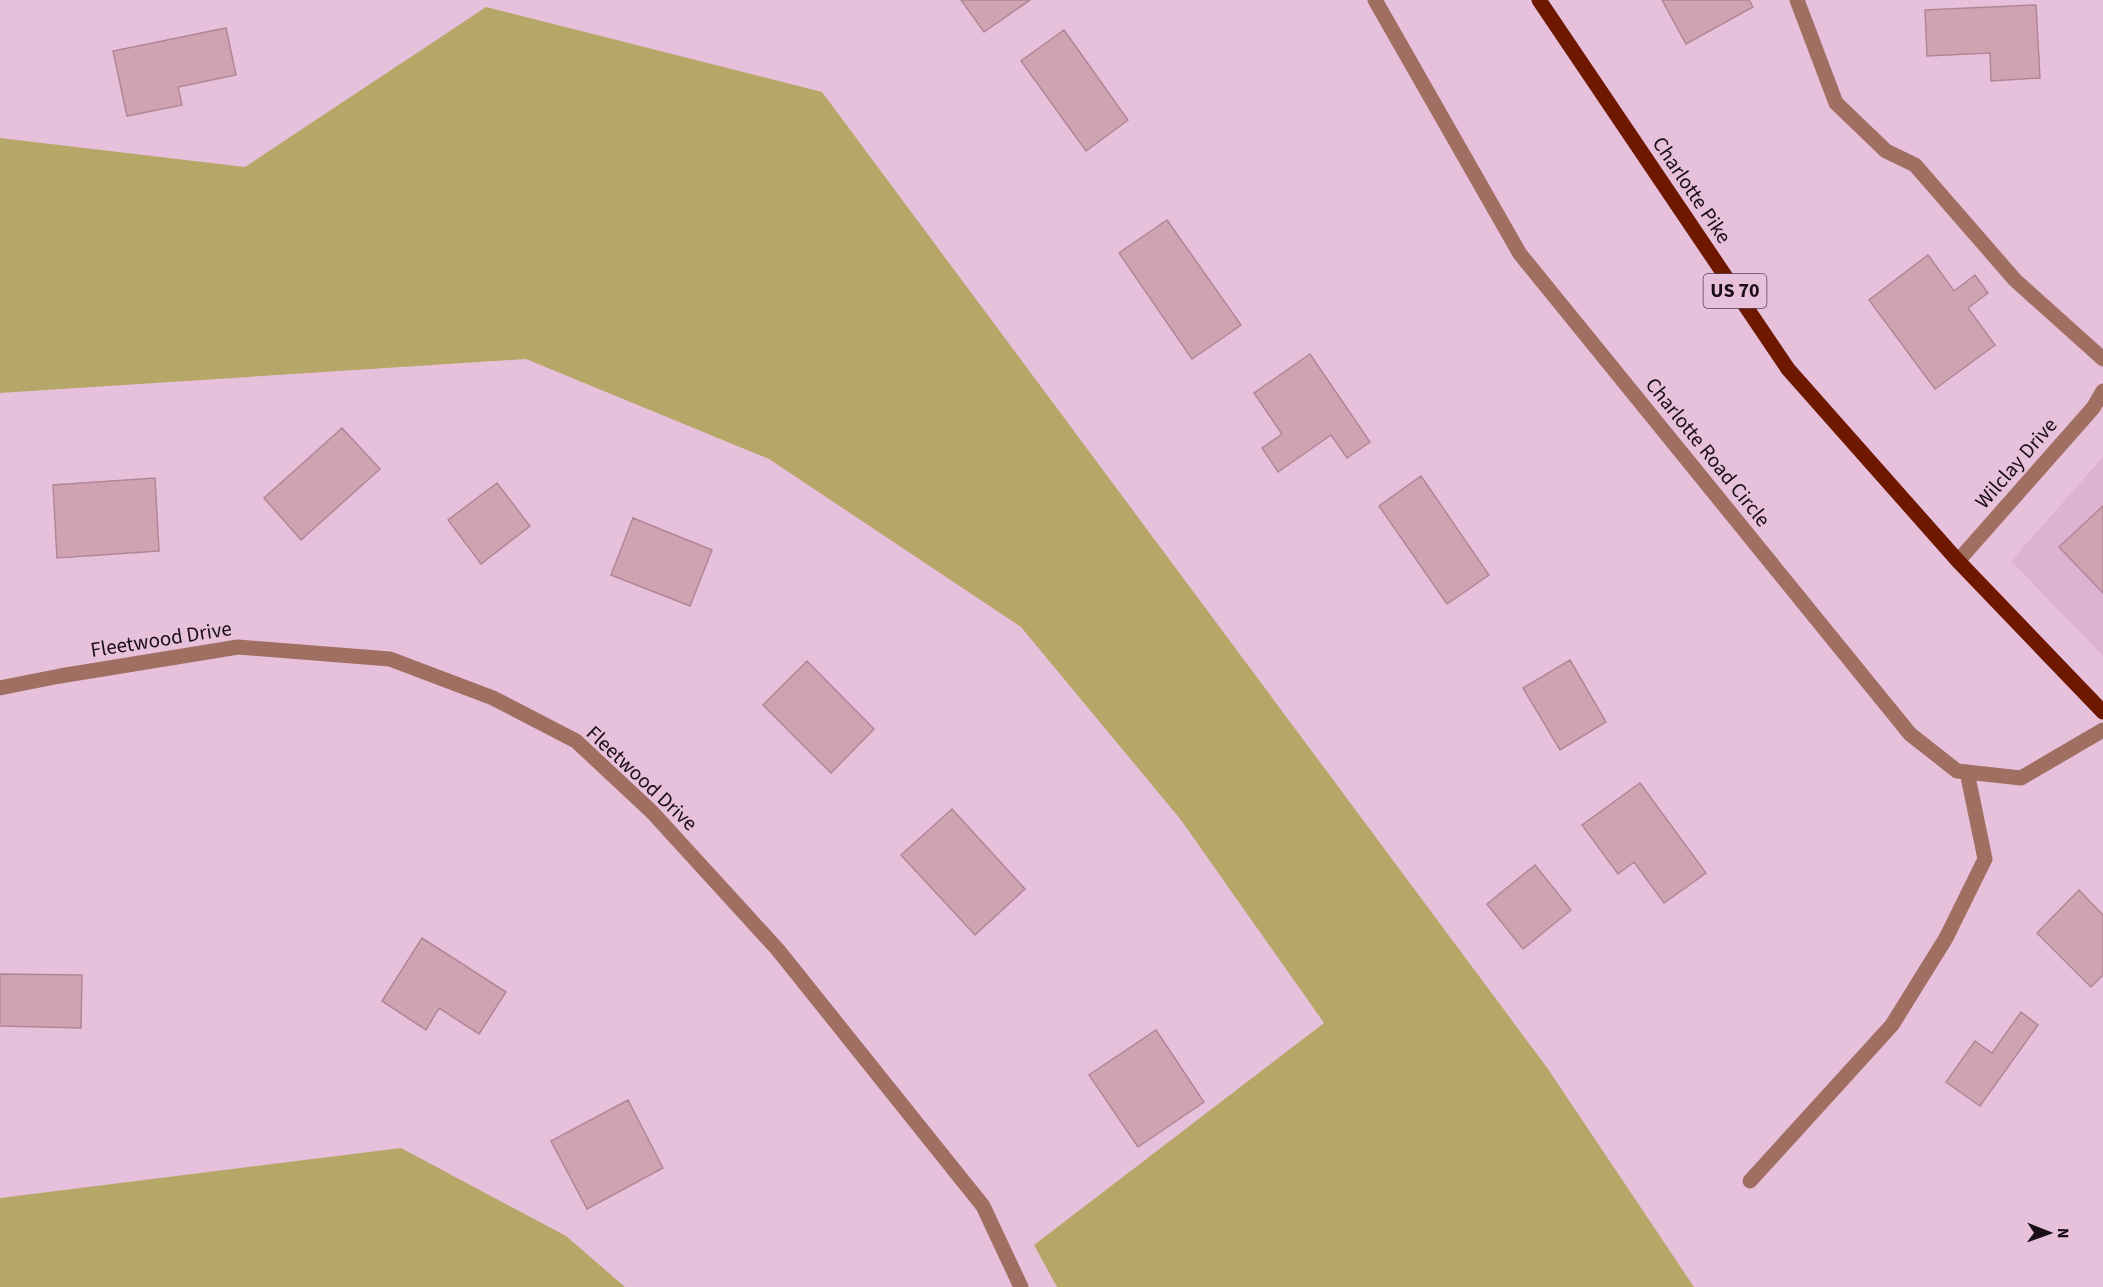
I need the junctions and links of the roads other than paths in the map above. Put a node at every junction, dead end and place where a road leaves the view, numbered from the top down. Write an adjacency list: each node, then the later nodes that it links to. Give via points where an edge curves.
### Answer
1 (1376, 0): 11 (street, Charlotte Road Circle, via 1520,254 1910,734 1957,771)
2 (1539, 0): 7 (main road, Charlotte Pike / US 70, via 1788,369)
3 (1797, 0): 4 (street, via 1836,103 1886,151 1915,165 2015,280)
4 (2103, 359)
5 (2103, 391): 6 (street, Wilclay Drive)
6 (2098, 412): 7 (street, Wilclay Drive)
7 (1958, 561): 9 (main road, US 70)
8 (0, 688): 13 (street, Fleetwood Drive, via 238,647 390,659 493,698 576,741 652,812 778,950 983,1206)
9 (2103, 712)
10 (2103, 730): 11 (street, Charlotte Road Circle, via 2021,778)
11 (1967, 772): 12 (street, via 1985,859 1946,938 1892,1025)
12 (1750, 1181)
13 (1021, 1287)

